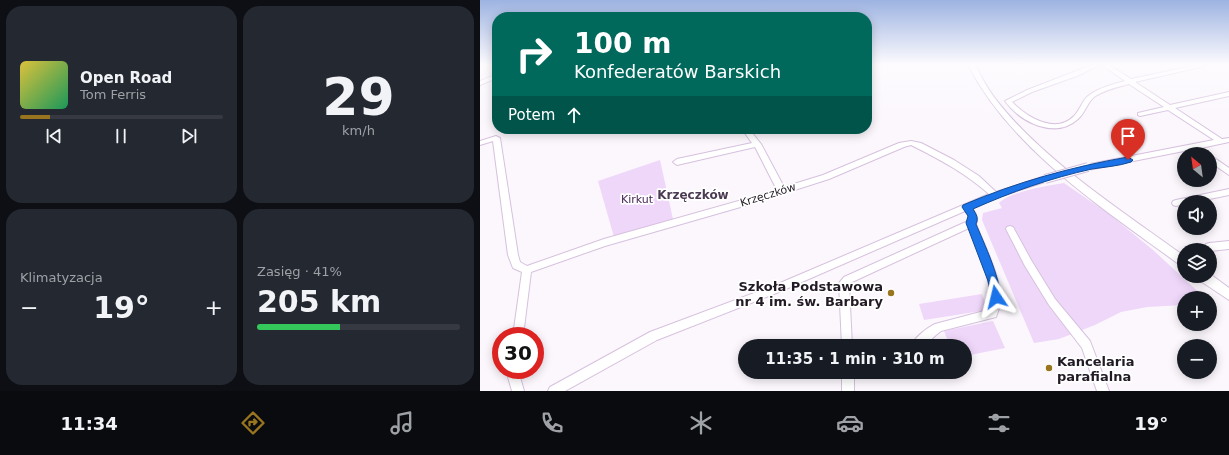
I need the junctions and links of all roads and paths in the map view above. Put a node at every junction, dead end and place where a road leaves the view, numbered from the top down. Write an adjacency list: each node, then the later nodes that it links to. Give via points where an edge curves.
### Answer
1 (980, 83): 26 (main road, via 1018,132 1052,162)
2 (1050, 83): 3 (street, via 1008,101 1040,124 1052,127 1075,119 1090,97)
3 (1122, 83)
4 (1131, 83): 6 (street)
5 (1229, 94): 6 (street)
6 (1166, 107): 7 (street); 10 (street)
7 (1140, 114)
8 (749, 134): 12 (street)
9 (1229, 140): 10 (street)
10 (1220, 141): 13 (street)
11 (480, 143): 27 (street, via 496,138 513,256 516,265)
12 (757, 144): 14 (street); 17 (street)
13 (1194, 146): 19 (street, bridge, via 1088,167)
14 (677, 162)
15 (1217, 163): 16 (street)
16 (1229, 172)
17 (782, 191): 19 (street, Krzęczków, via 826,177 911,143 951,162 976,178); 27 (street, Krzęczków, via 604,243)
18 (1229, 192): 20 (street)
19 (995, 195): 21 (street)
20 (1176, 203)
21 (967, 207): 22 (street, via 972,216); 36 (street, via 776,289 654,336)
22 (971, 223): 31 (street, via 847,280 844,283); 32 (street, via 993,281 995,310 992,314 939,327)
23 (1010, 229): 38 (street, via 1052,302 1086,345)
24 (1229, 245): 25 (street)
25 (1217, 247)
26 (1177, 257)
27 (527, 270): 30 (street)
28 (1213, 283): 29 (main road)
29 (1229, 295)
30 (519, 327)
31 (847, 339)
32 (923, 339)
33 (514, 379): 35 (street)
34 (848, 379): 37 (street)
35 (518, 391)
36 (554, 391)
37 (848, 391)
38 (1103, 391)

